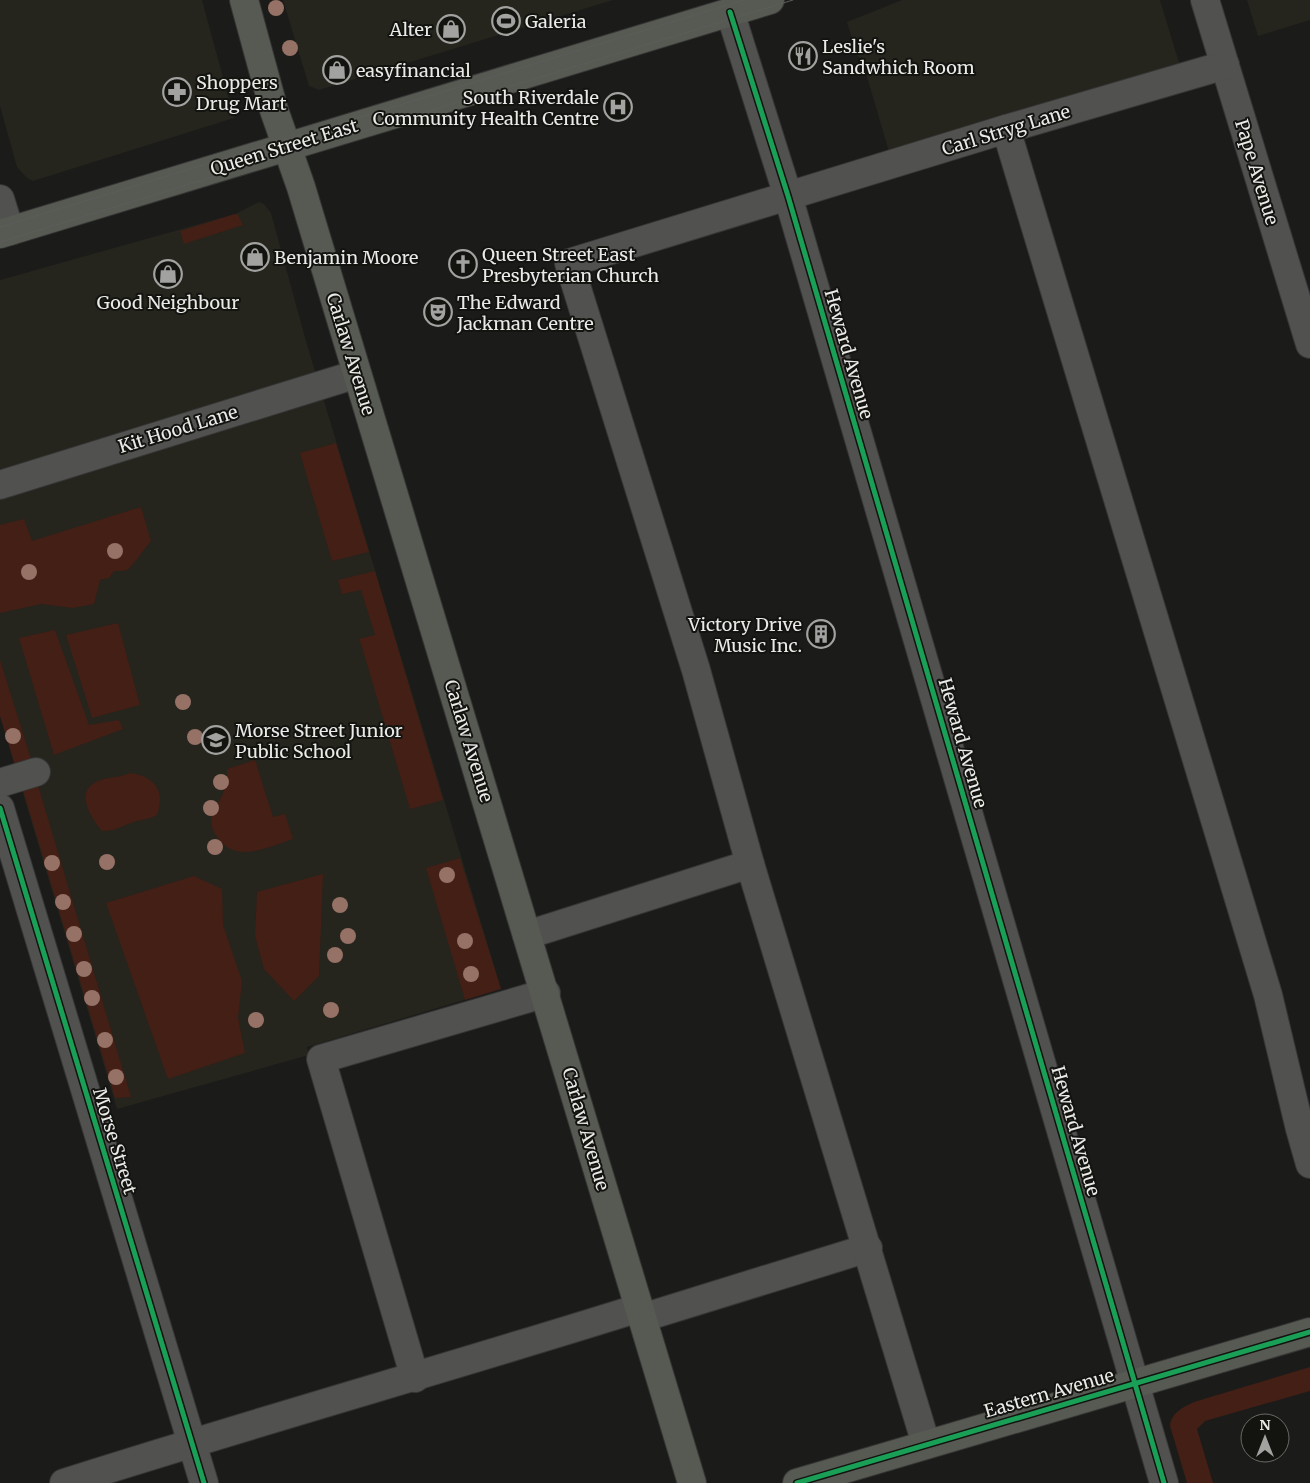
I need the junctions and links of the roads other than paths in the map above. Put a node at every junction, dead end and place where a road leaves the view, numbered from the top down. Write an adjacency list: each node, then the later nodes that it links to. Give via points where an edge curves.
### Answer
1 (244, 0): 7 (main road, Carlaw Avenue)
2 (767, 0): 4 (main road, Queen Street East)
3 (1205, 0): 5 (street, Pape Avenue)
4 (730, 12): 7 (main road, Queen Street East); 8 (street, Heward Avenue)
5 (1225, 65): 6 (street, Carl Stryg Lane); 11 (street, Pape Avenue)
6 (1006, 129): 8 (street, Carl Stryg Lane); 20 (street, via 1268,995)
7 (287, 146): 10 (main road, Queen Street East); 12 (main road, Carlaw Avenue)
8 (788, 196): 17 (street, Carl Stryg Lane, via 569,263 696,670); 26 (street, Heward Avenue)
9 (0, 199): 10 (street)
10 (5, 233)
11 (1310, 344)
12 (357, 374): 13 (street, Kit Hood Lane); 18 (main road, Carlaw Avenue)
13 (0, 484)
14 (36, 772): 15 (street)
15 (0, 784)
16 (0, 808): 27 (street, Morse Street)
17 (750, 864): 18 (street); 22 (street)
18 (527, 935): 19 (main road, Carlaw Avenue)
19 (546, 993): 23 (main road, Carlaw Avenue); 25 (street, via 321,1059)
20 (1305, 1128): 21 (street)
21 (1310, 1164)
22 (868, 1248): 23 (street); 28 (street)
23 (640, 1313): 25 (street); 31 (main road, Carlaw Avenue)
24 (1310, 1332): 26 (main road, Eastern Avenue)
25 (416, 1378): 27 (street)
26 (1136, 1382): 28 (main road, Eastern Avenue); 33 (street, Heward Avenue)
27 (192, 1442): 29 (street); 30 (street, Morse Street)
28 (926, 1444): 32 (main road, Eastern Avenue)
29 (64, 1483)
30 (204, 1483)
31 (692, 1483)
32 (797, 1483)
33 (1164, 1483)

